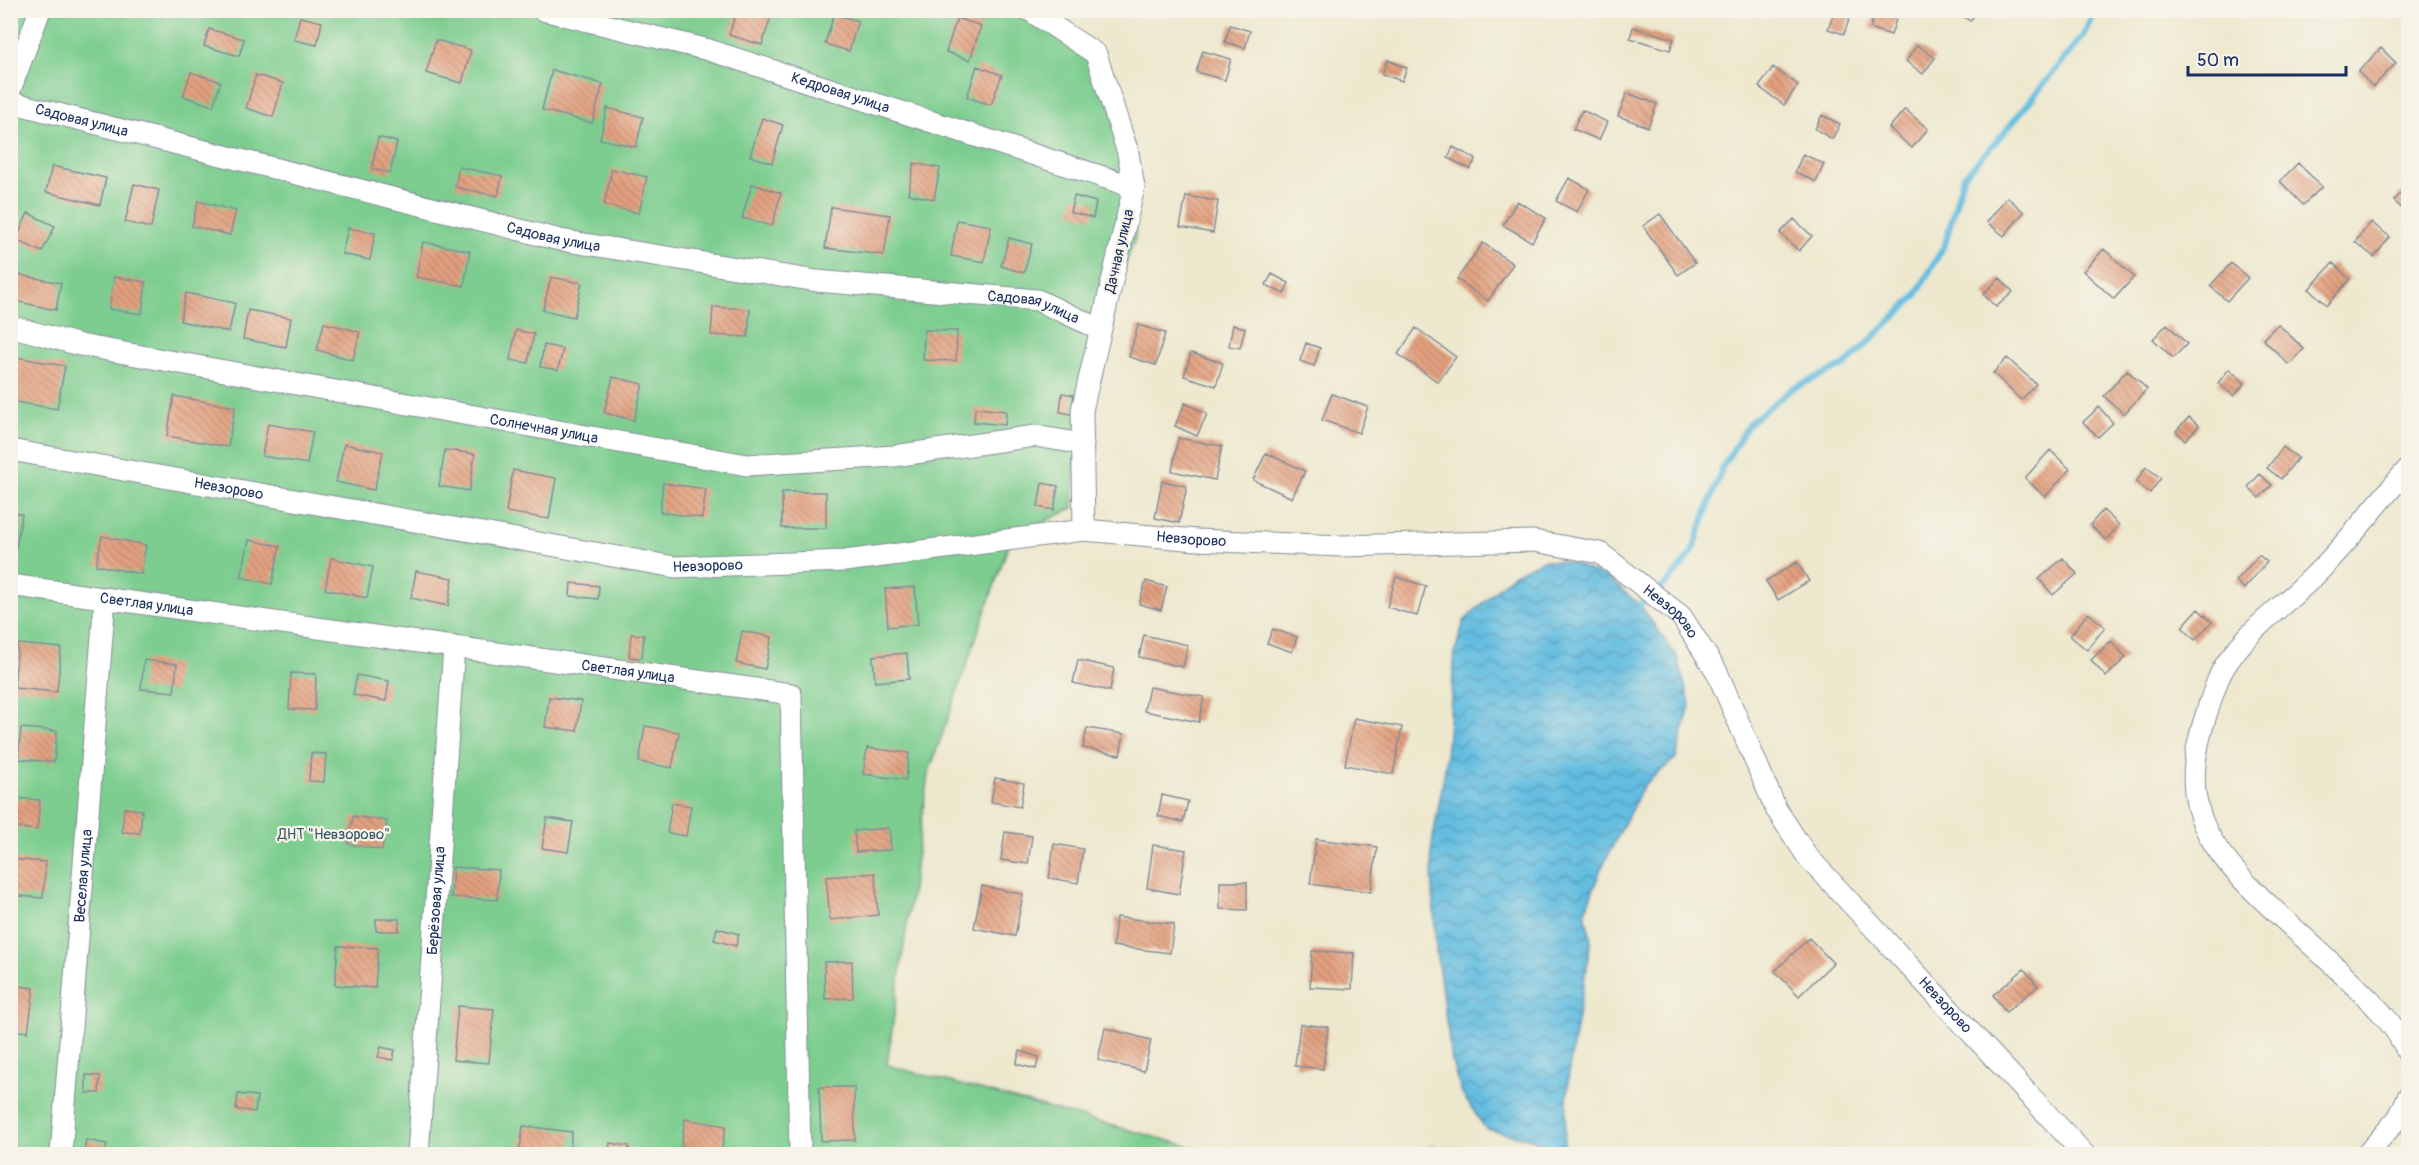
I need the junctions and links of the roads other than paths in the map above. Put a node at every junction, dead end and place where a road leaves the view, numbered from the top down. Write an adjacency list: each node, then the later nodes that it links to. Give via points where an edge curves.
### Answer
1 (40, 10): 4 (street)
2 (543, 10): 6 (street, Кедровая улица, via 709,50)
3 (1029, 10): 6 (street, Дачная улица, via 1096,54 1128,153)
4 (10, 90)
5 (10, 102): 8 (street, Садовая улица, via 560,240 817,280 1037,300)
6 (1134, 187): 8 (street, Дачная улица)
7 (10, 326): 9 (street, Солнечная улица, via 80,345 747,465 894,456 1035,436)
8 (1100, 329): 9 (street, Дачная улица, via 1082,410)
9 (1083, 444): 12 (street, Дачная улица)
10 (10, 450): 12 (street, Невзорово, via 675,567 845,561)
11 (2409, 469): 16 (street, via 2320,570 2255,629 2228,662 2215,687 2193,765 2194,797 2218,850 2258,895 2383,1013)
12 (1084, 530): 21 (street, Невзорово, via 1341,546 1534,541 1600,553 1681,616 1717,672 1776,809 1807,856)
13 (10, 585): 14 (street, Светлая улица)
14 (105, 598): 15 (street, Светлая улица); 18 (street, Веселая улица)
15 (454, 647): 19 (street, Берёзовая улица); 20 (street, Светлая улица, via 791,694)
16 (2409, 1053)
17 (2409, 1096): 22 (street, via 2399,1117)
18 (61, 1155)
19 (418, 1155)
20 (800, 1155)
21 (2084, 1155)
22 (2367, 1155)

